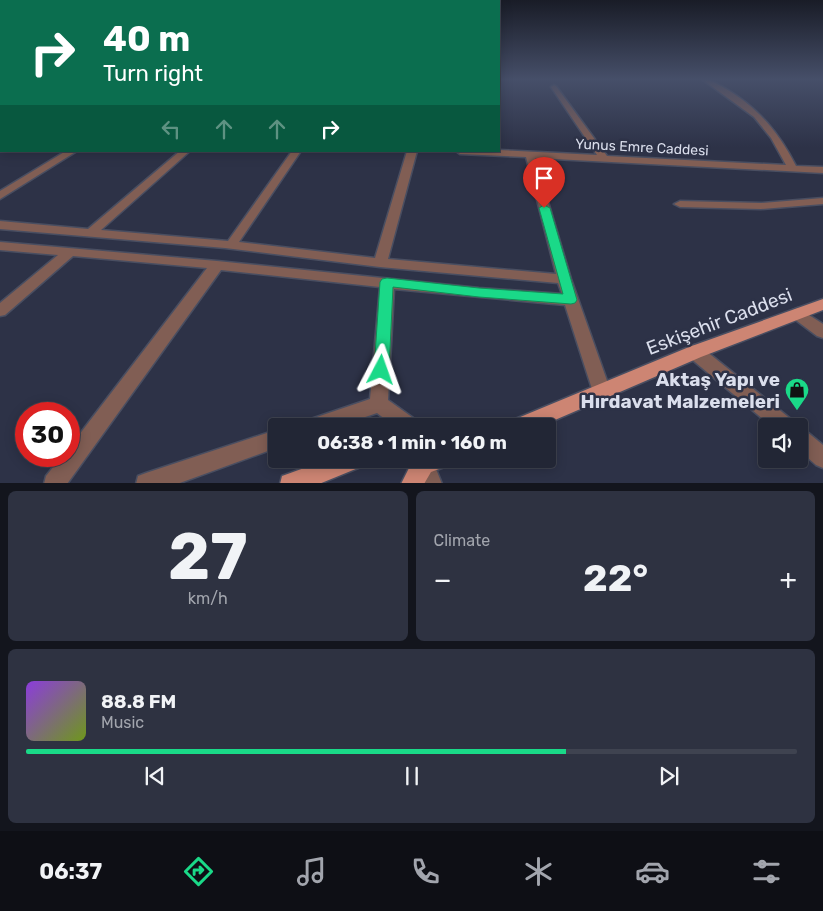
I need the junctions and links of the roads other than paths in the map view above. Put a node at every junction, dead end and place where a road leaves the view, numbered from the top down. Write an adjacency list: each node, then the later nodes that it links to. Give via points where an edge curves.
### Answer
1 (565, 103): 9 (street)
2 (742, 103): 10 (street, via 763,120 776,137)
3 (71, 152): 12 (street)
4 (185, 152): 16 (street)
5 (296, 152): 17 (street)
6 (412, 152): 20 (street)
7 (474, 152): 8 (street, Yunus Emre Caddesi)
8 (530, 156): 9 (street, Yunus Emre Caddesi); 22 (street)
9 (604, 159): 10 (street, Yunus Emre Caddesi)
10 (792, 168): 11 (street, Yunus Emre Caddesi)
11 (823, 170)
12 (0, 196)
13 (823, 200): 14 (street, via 761,206)
14 (680, 204)
15 (0, 226): 16 (street)
16 (90, 233): 17 (street)
17 (231, 245): 20 (street)
18 (0, 246): 19 (street)
19 (69, 253): 21 (street); 26 (street)
20 (380, 263): 22 (street)
21 (217, 265): 23 (street); 41 (street)
22 (564, 279): 24 (street)
23 (387, 282): 24 (street); 31 (street)
24 (571, 300): 30 (street)
25 (823, 304): 27 (main road, Eskişehir Caddesi)
26 (0, 311)
27 (798, 314): 28 (street); 29 (main road, Eskişehir Caddesi)
28 (823, 332)
29 (695, 352): 30 (main road, Eskişehir Caddesi); 35 (street)
30 (602, 392): 34 (main road, Eskişehir Caddesi)
31 (379, 404): 32 (street); 33 (street)
32 (338, 418)
33 (398, 418)
34 (539, 418)
35 (774, 418)
36 (268, 442): 42 (street)
37 (808, 446): 38 (street)
38 (823, 458)
39 (332, 468): 43 (main road)
40 (426, 470): 44 (main road)
41 (55, 483)
42 (149, 483)
43 (293, 483)
44 (412, 483)

